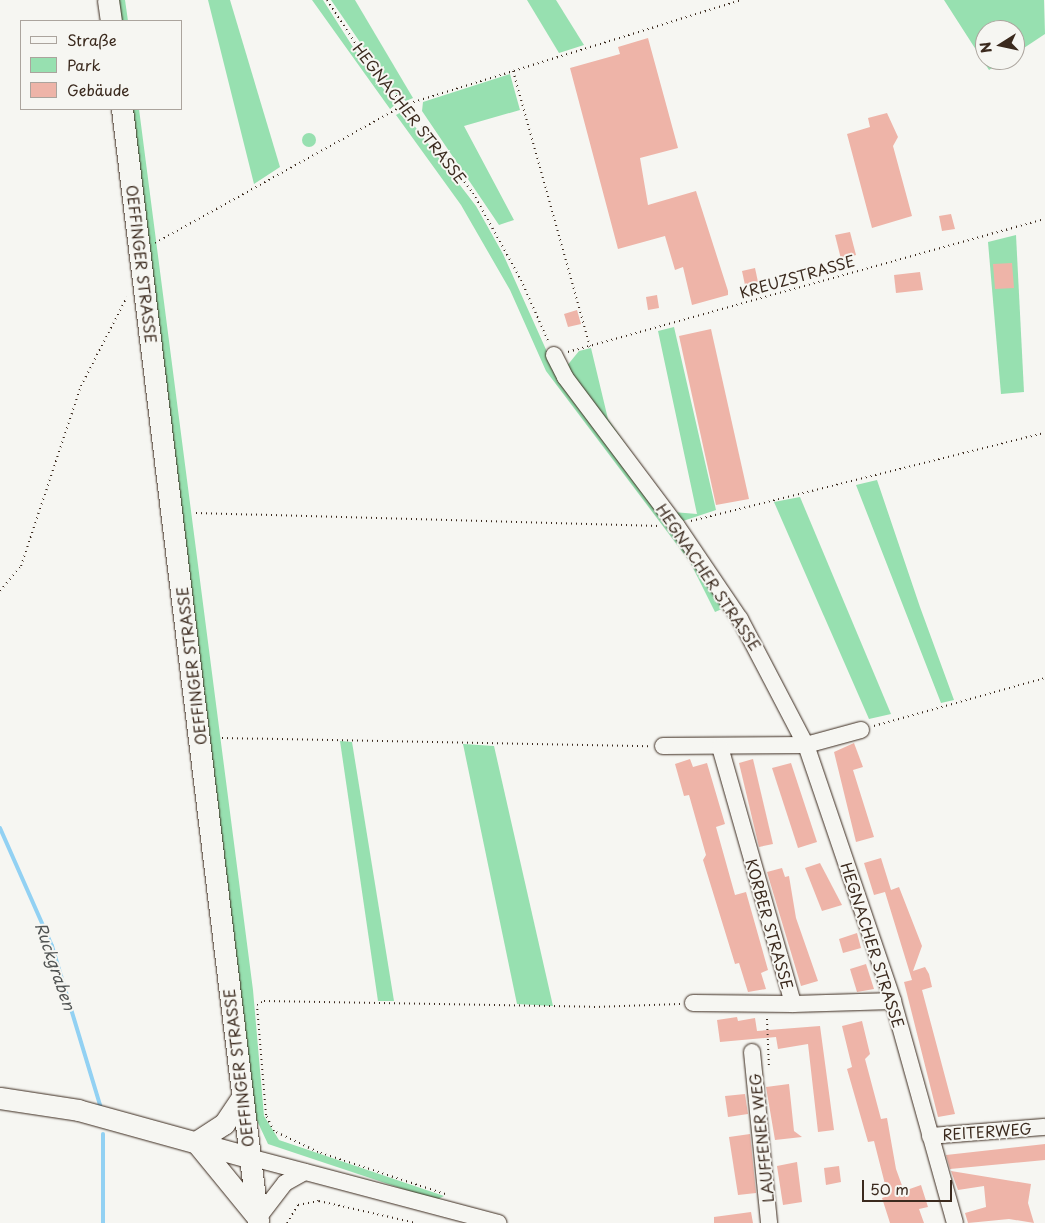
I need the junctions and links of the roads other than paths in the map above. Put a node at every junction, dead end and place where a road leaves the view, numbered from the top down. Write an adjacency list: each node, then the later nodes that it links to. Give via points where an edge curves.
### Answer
1 (108, 0): 2 (main road)
2 (111, 20)
3 (122, 110): 13 (main road, OEFFINGER STRASSE)
4 (554, 356): 6 (street, HEGNACHER STRASSE, via 565,377 677,526 740,619)
5 (861, 730): 6 (street)
6 (806, 745): 8 (street); 9 (street, HEGNACHER STRASSE)
7 (663, 746): 8 (street)
8 (720, 747): 11 (street, KORBER STRASSE)
9 (893, 1001): 11 (street, KORBER STRASSE); 16 (street, HEGNACHER STRASSE)
10 (693, 1004): 11 (street)
11 (793, 1004)
12 (752, 1052): 22 (street, LAUFFENER WEG)
13 (242, 1097): 17 (main road, via 224,1124); 18 (main road, OEFFINGER STRASSE)
14 (0, 1098): 17 (main road, via 78,1110)
15 (1045, 1127): 16 (street, REITERWEG)
16 (930, 1136): 23 (street, HEGNACHER STRASSE)
17 (196, 1142): 18 (main road); 20 (main road)
18 (249, 1157): 19 (street); 20 (main road, OEFFINGER STRASSE)
19 (305, 1172): 20 (street, via 284,1182); 21 (street)
20 (258, 1221)
21 (498, 1223)
22 (769, 1223)
23 (955, 1223)

